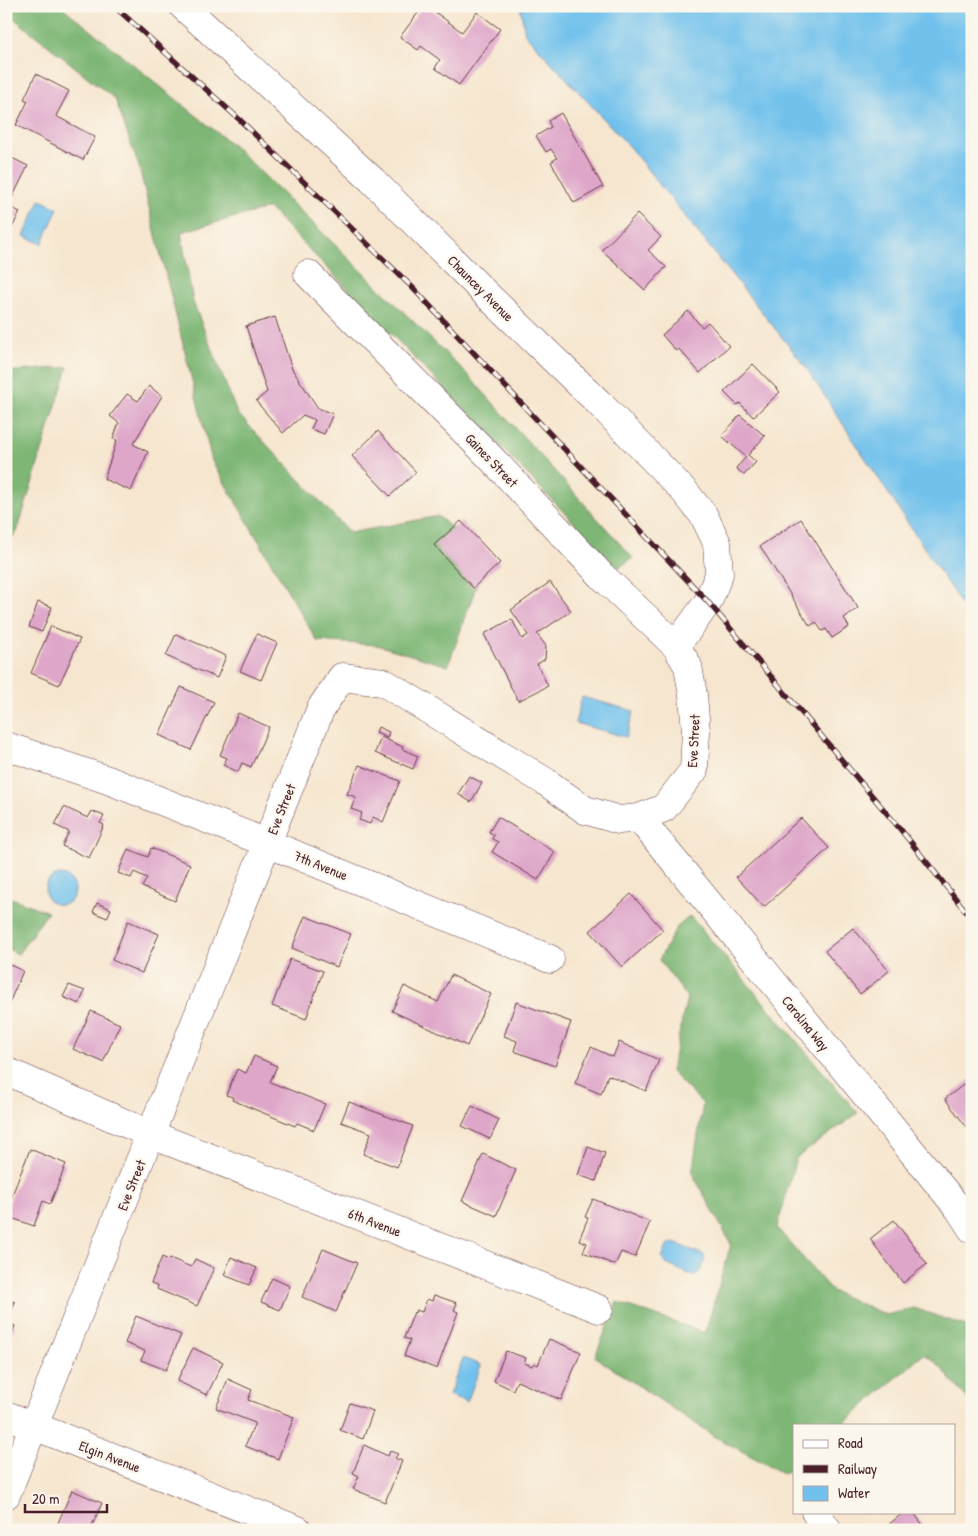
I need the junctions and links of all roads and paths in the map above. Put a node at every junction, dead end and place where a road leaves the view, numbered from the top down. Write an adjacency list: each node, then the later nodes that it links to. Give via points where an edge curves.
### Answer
1 (183, 6): 3 (street, Chauncey Avenue, via 372,180 598,402 704,516 717,543 718,574 708,602)
2 (308, 274): 3 (street, Gaines Street, via 490,457 602,576)
3 (676, 646): 5 (street, Eve Street, via 688,666 693,695 696,731 694,770 664,808)
4 (6, 746): 6 (street, 7th Avenue, via 108,780)
5 (639, 818): 6 (street, Eve Street, via 619,820 585,810 538,777 383,682 342,677 321,708); 10 (street, Carolina Way)
6 (267, 843): 7 (street, 7th Avenue); 9 (street, Eve Street)
7 (550, 959)
8 (6, 1071): 9 (street, 6th Avenue)
9 (152, 1135): 11 (street, 6th Avenue); 13 (street, Eve Street)
10 (972, 1229)
11 (599, 1309)
12 (6, 1415): 13 (street, Elgin Avenue)
13 (34, 1426): 14 (street, Eve Street); 16 (street, Elgin Avenue)
14 (6, 1495)
15 (816, 1514): 17 (street)
16 (298, 1530)
17 (828, 1530)

